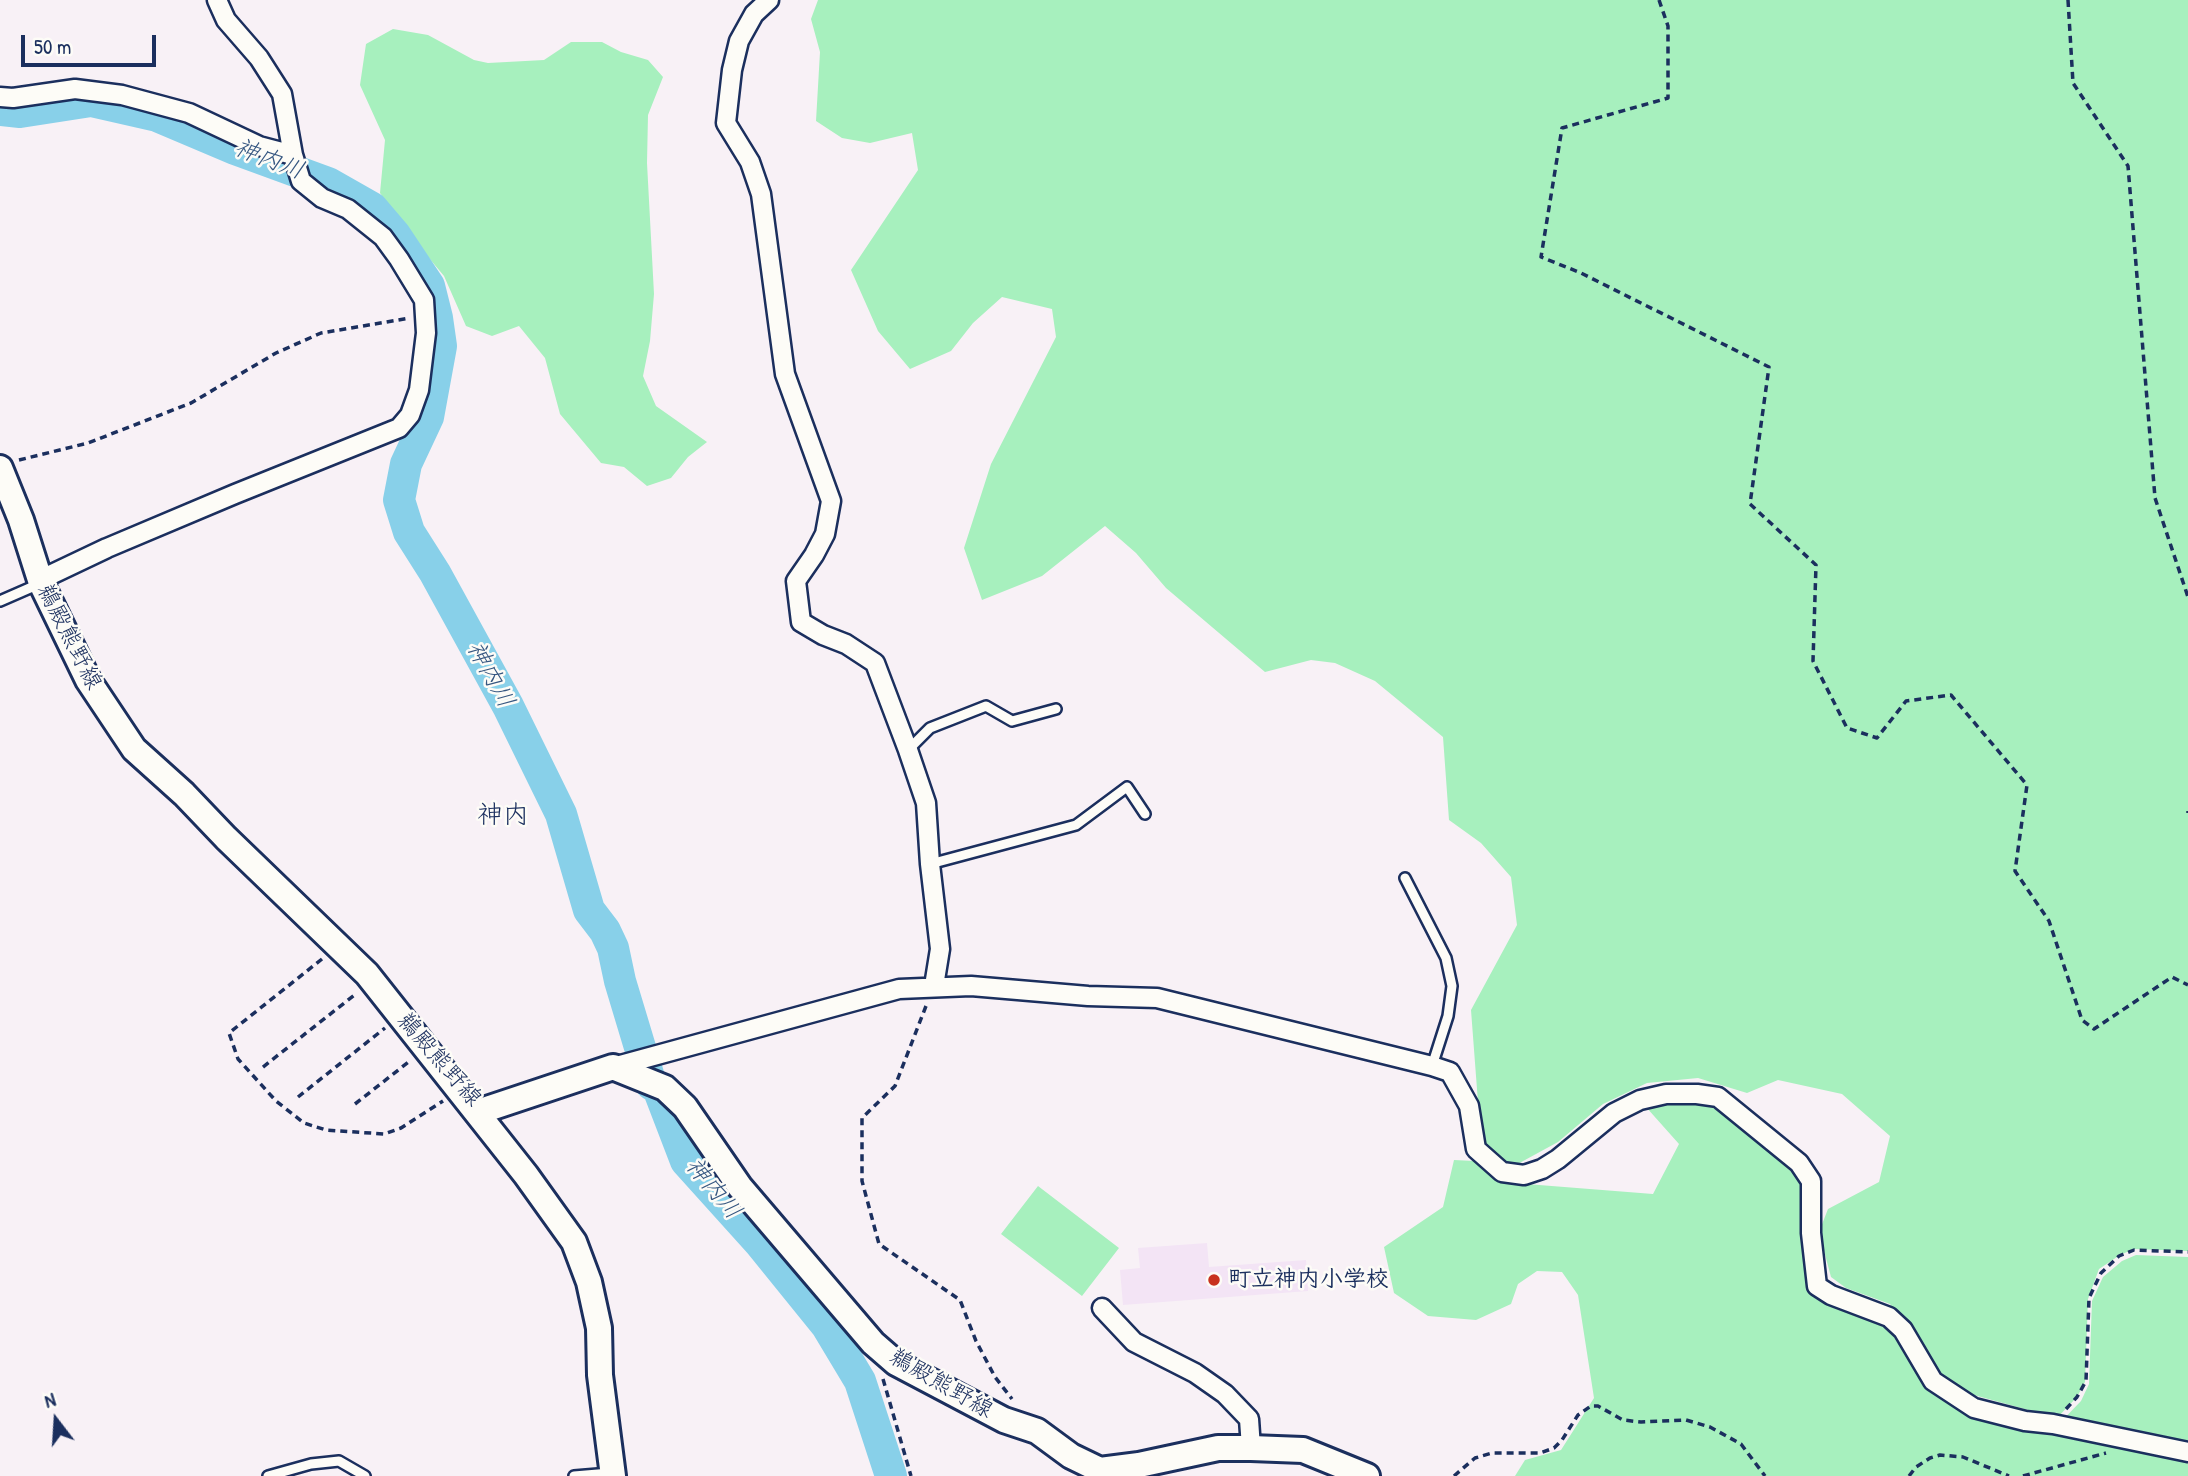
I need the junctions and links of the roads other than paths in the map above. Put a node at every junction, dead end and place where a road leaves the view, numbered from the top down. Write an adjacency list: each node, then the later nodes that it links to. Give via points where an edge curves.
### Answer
1 (217, 0): 4 (street, via 282,94)
2 (769, 0): 9 (street, via 754,14 739,41 726,123 750,162 761,194 785,374 831,501 825,534 796,581 801,622 875,663)
3 (0, 97): 4 (street, via 75,89 122,95 190,113 260,146)
4 (293, 155): 6 (street, via 301,181 322,198 357,215 383,237 424,300 426,332 419,390 410,415 399,428 107,548)
5 (7, 465): 6 (main road, 鵜殿熊野線)
6 (41, 583): 7 (lane); 16 (main road, 鵜殿熊野線, via 88,680 134,749 372,981)
7 (0, 601)
8 (1056, 709): 9 (lane, via 1012,721 986,706 930,728)
9 (908, 750): 11 (street, via 926,803)
10 (1145, 814): 11 (lane, via 1127,787 1076,825)
11 (930, 864): 13 (street, via 940,949)
12 (1405, 878): 14 (lane, via 1446,958 1452,986)
13 (934, 986): 14 (street, via 1157,998); 15 (street, via 899,989)
14 (1432, 1066): 19 (street, via 1450,1072 1469,1106 1476,1149 1502,1172 1524,1175 1558,1159 1614,1113 1640,1100 1666,1094 1718,1097 1799,1163 1811,1181 1817,1286 1889,1317 1903,1330 1933,1381 1974,1408)
15 (612, 1067): 16 (main road, 鵜殿熊野線); 18 (main road, 鵜殿熊野線, via 664,1088 685,1107 740,1188 873,1343 896,1363 1004,1420 1037,1432 1100,1470 1218,1448)
16 (478, 1112): 20 (main road, via 574,1242 589,1282 599,1328)
17 (1102, 1308): 18 (street, via 1135,1342 1225,1394 1249,1419)
18 (1251, 1448): 24 (main road, 鵜殿熊野線, via 1303,1450)
19 (2188, 1452)
20 (613, 1474): 23 (lane)
21 (268, 1476): 22 (lane, via 339,1461)
22 (365, 1476)
23 (574, 1476)
24 (1367, 1476)

